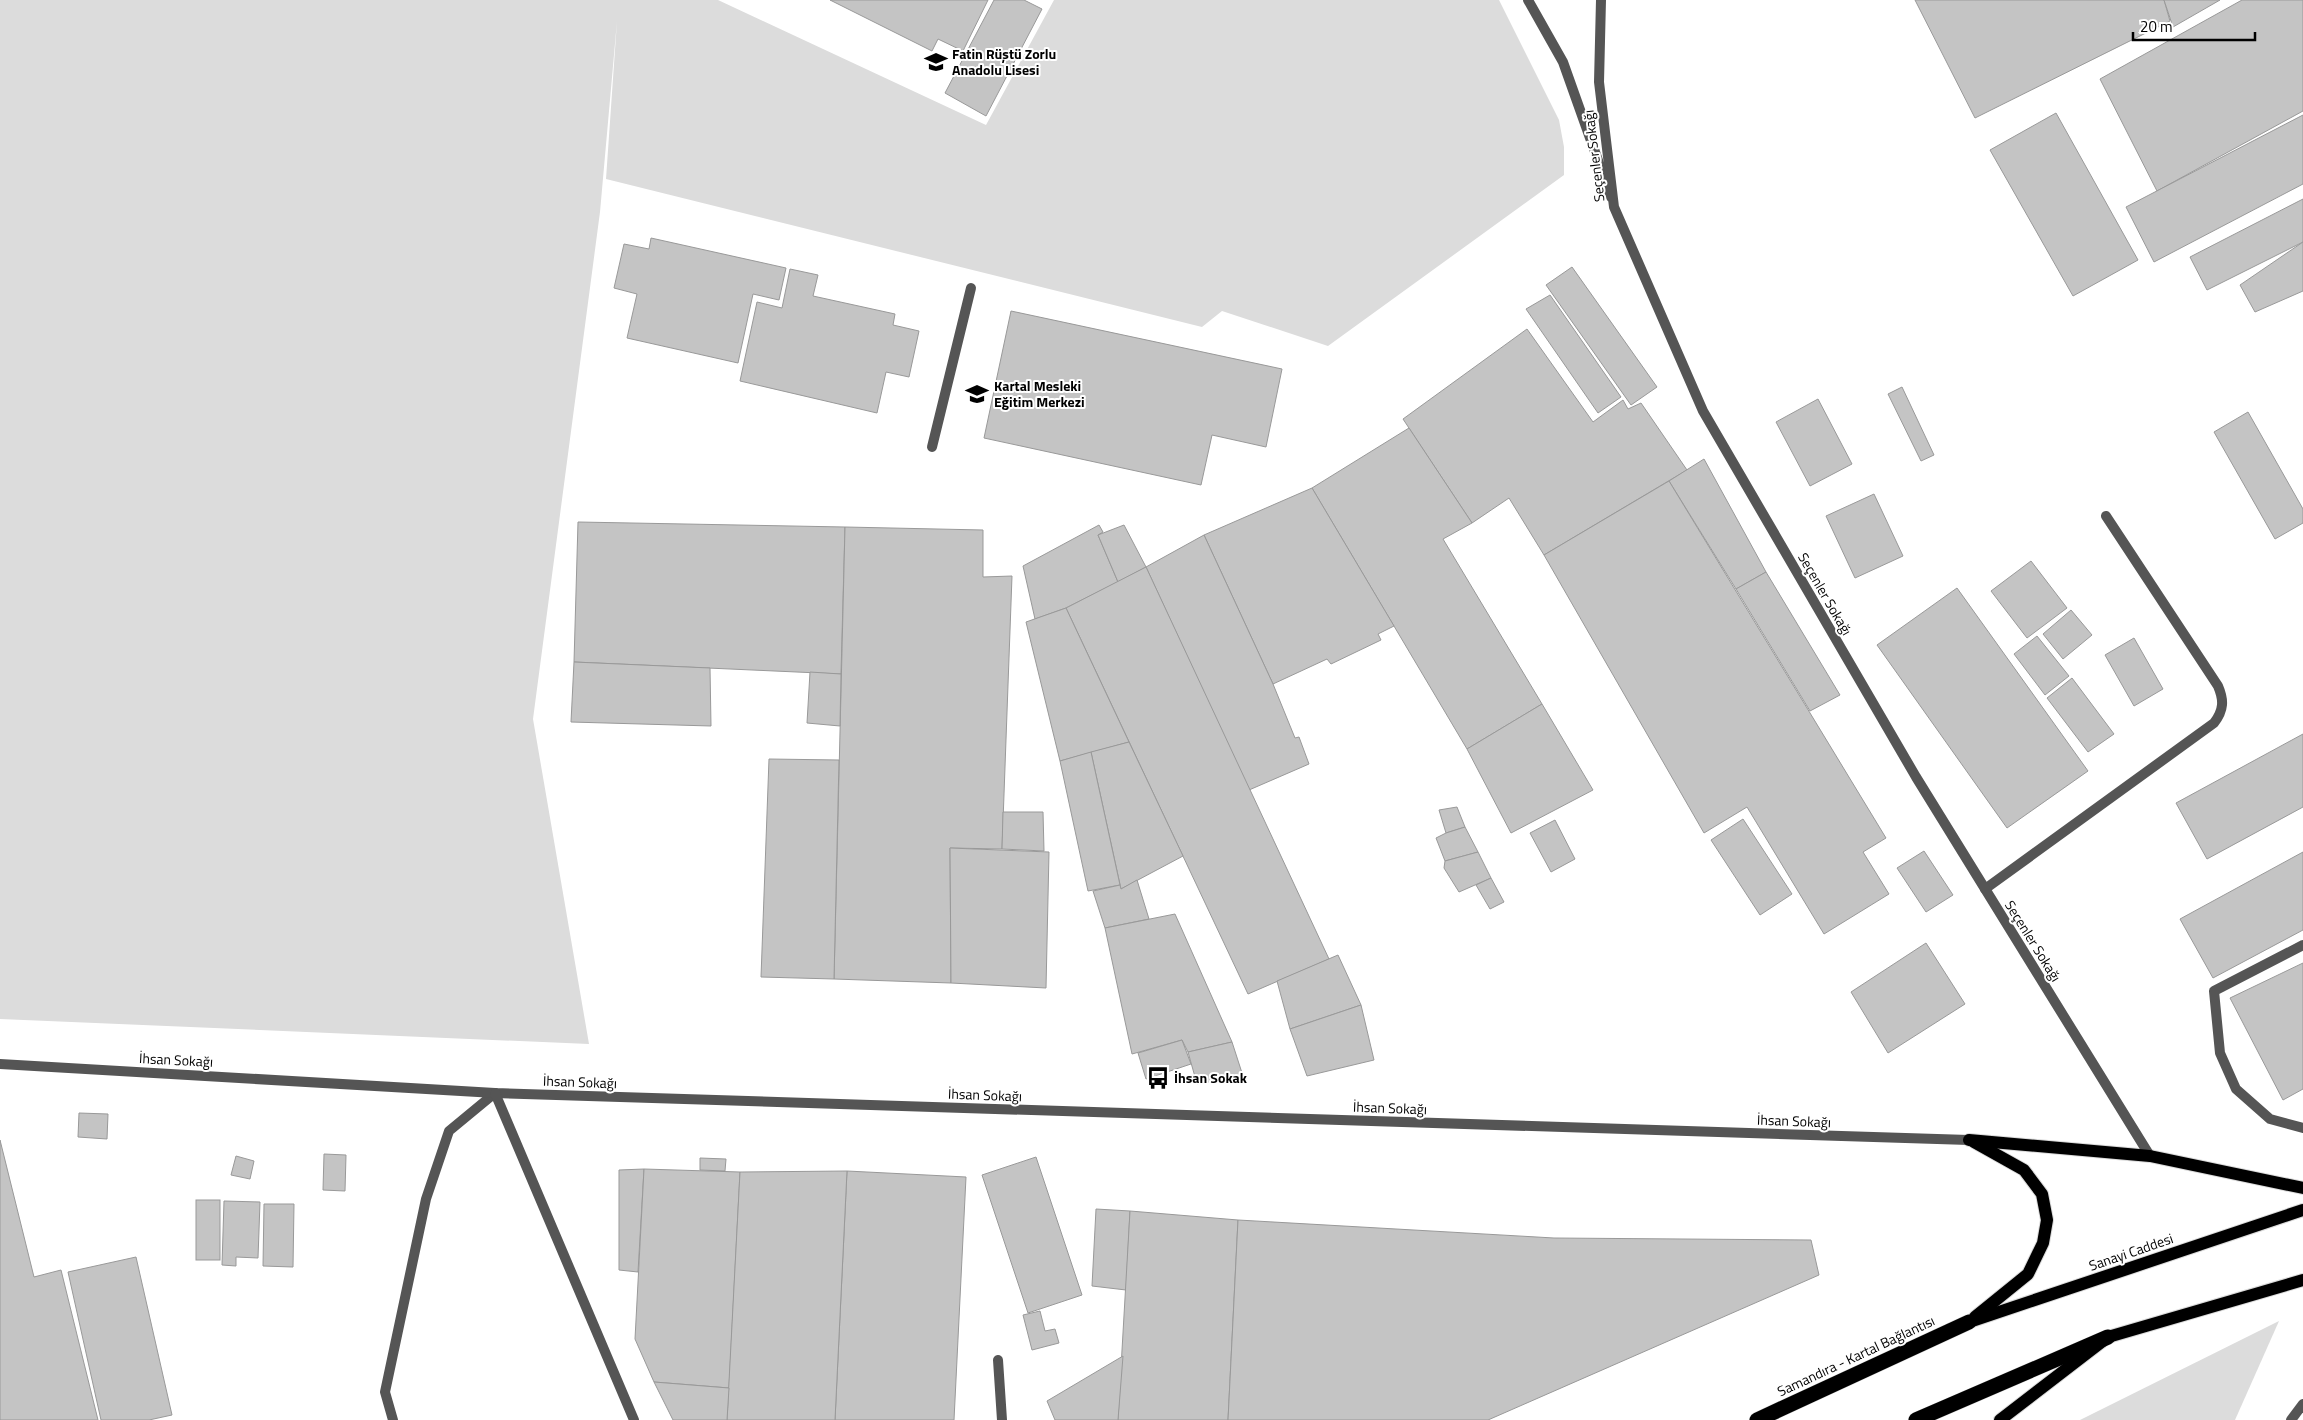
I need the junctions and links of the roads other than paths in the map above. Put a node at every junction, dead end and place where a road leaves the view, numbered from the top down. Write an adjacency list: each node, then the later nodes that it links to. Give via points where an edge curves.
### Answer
1 (1528, 0): 3 (street, via 1563,62)
2 (1601, 0): 3 (street, Seçenler Sokağı, via 1599,82)
3 (1614, 207): 7 (street, Seçenler Sokağı, via 1703,411)
4 (971, 288): 5 (street)
5 (932, 447)
6 (2106, 516): 7 (street, via 2218,686 2223,696 2223,708 2214,723)
7 (1985, 890): 13 (street, Seçenler Sokağı)
8 (2303, 945): 11 (street, via 2214,991 2220,1053 2236,1089 2270,1119)
9 (0, 1064): 10 (street, İhsan Sokağı)
10 (495, 1093): 12 (street, İhsan Sokağı); 21 (street, via 449,1131 426,1199 385,1392); 22 (street)
11 (2303, 1128)
12 (1969, 1140): 13 (main road); 17 (main road, via 2024,1170 2042,1194 2046,1220 2043,1243 2028,1274)
13 (2150, 1156): 14 (main road)
14 (2303, 1188)
15 (2303, 1210): 17 (main road, Sanayi Caddesi)
16 (2303, 1280): 18 (main road)
17 (1969, 1322): 24 (highway, Samandıra - Kartal Bağlantısı)
18 (2108, 1337): 25 (highway); 26 (main road)
19 (998, 1360): 23 (street)
20 (2303, 1404): 27 (street)
21 (393, 1420)
22 (634, 1420)
23 (1002, 1420)
24 (1756, 1420)
25 (1916, 1420)
26 (2000, 1420)
27 (2291, 1420)

